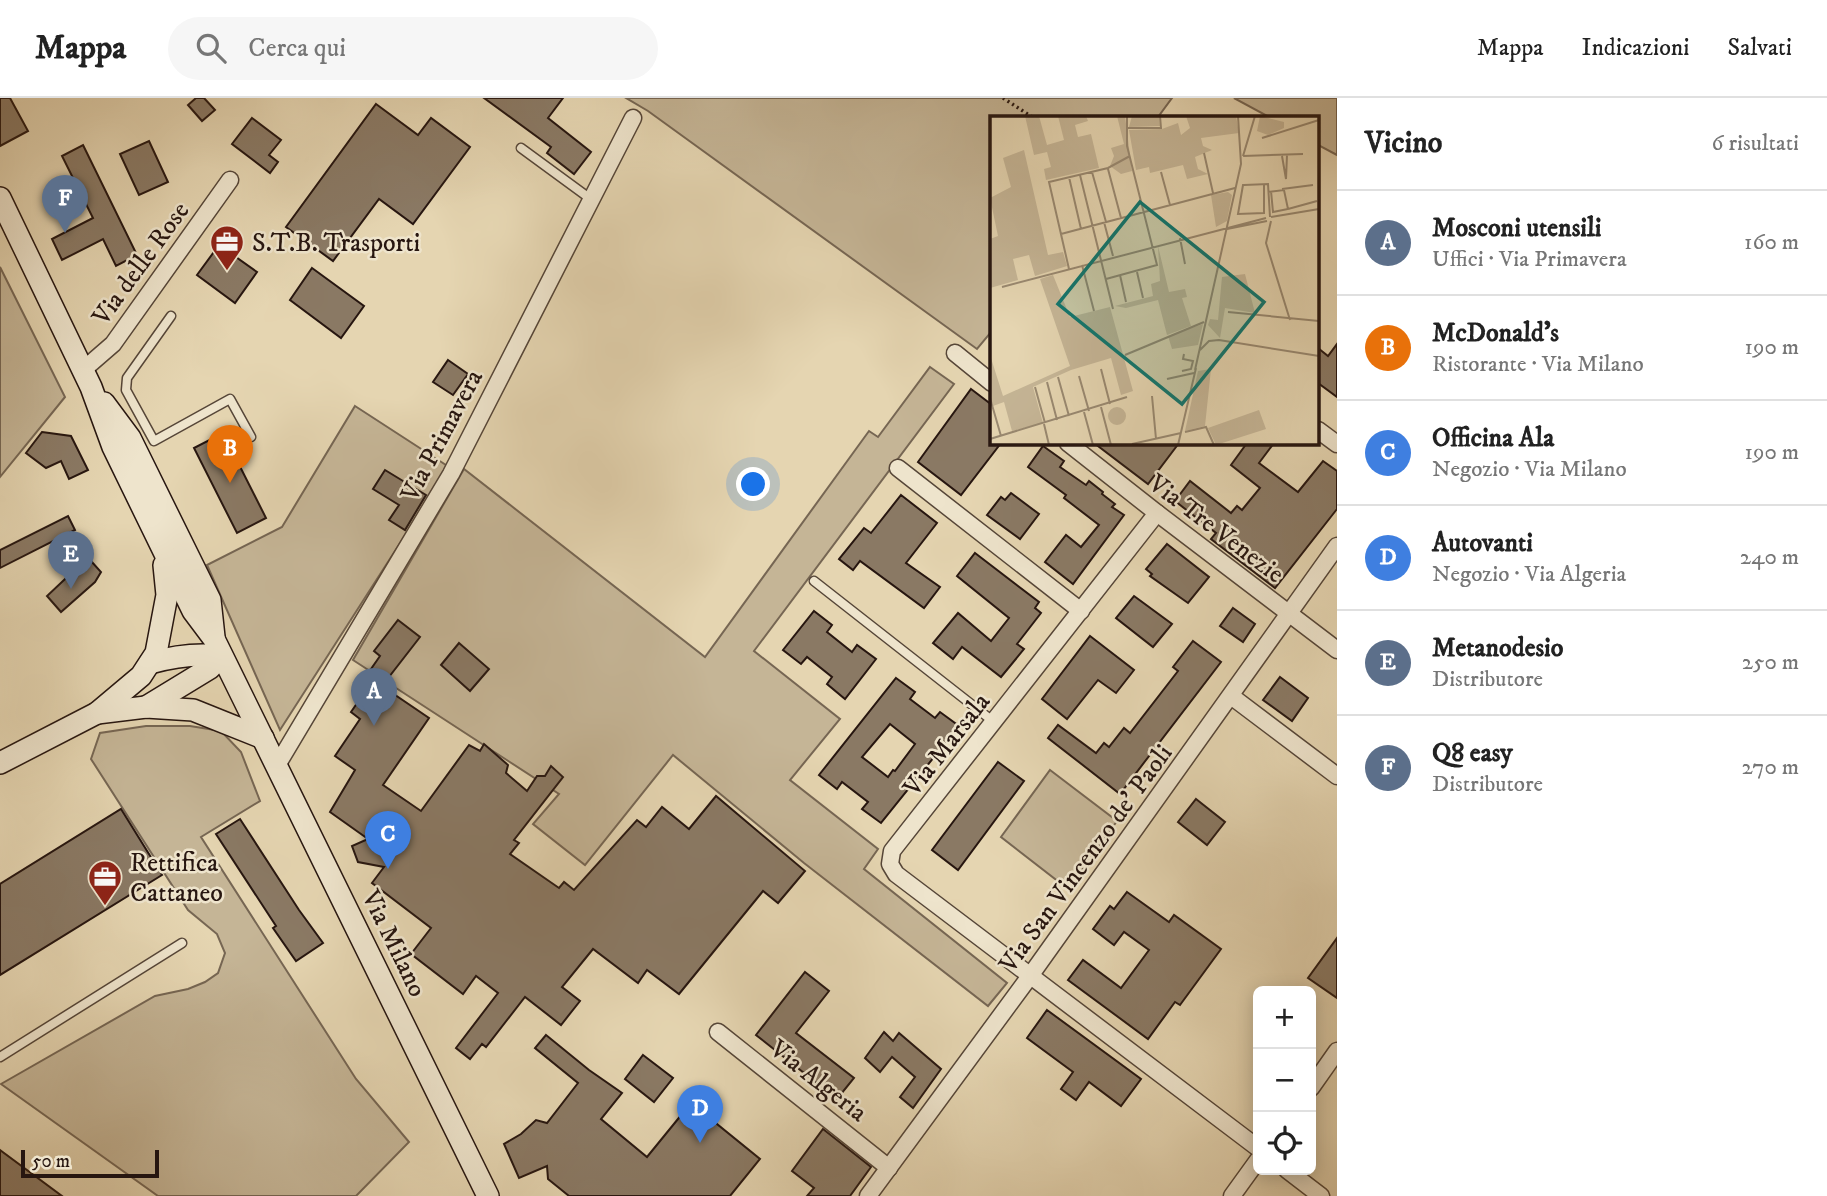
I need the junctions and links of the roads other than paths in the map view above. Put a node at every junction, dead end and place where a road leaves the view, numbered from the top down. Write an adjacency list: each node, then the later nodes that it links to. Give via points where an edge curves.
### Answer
1 (633, 118): 5 (street, Via Primavera)
2 (521, 148): 5 (lane)
3 (230, 180): 8 (street, Via delle Rose)
4 (0, 198): 8 (main road)
5 (592, 200): 31 (street, Via Primavera, via 451,474)
6 (172, 316): 11 (lane, via 127,378 125,390 154,441 230,400)
7 (955, 353): 9 (street)
8 (87, 379): 12 (main road)
9 (990, 381)
10 (1320, 431): 14 (street)
11 (250, 437)
12 (122, 443): 17 (main road, Via Milano); 22 (main road, Via Milano, via 210,600)
13 (1069, 444): 16 (street, Via Tre Venezie)
14 (1337, 444)
15 (898, 468): 20 (street)
16 (1157, 513): 20 (street, Via Marsala); 21 (street, Via Tre Venezie)
17 (161, 545): 22 (main road, Via Milano, via 193,611); 24 (main road, via 167,595)
18 (1337, 546): 21 (street, Via San Vincenzo de' Paoli)
19 (814, 580): 28 (lane)
20 (1081, 611): 28 (street, Via Marsala)
21 (1289, 614): 23 (street, Via Tre Venezie); 25 (street, Via San Vincenzo de' Paoli)
22 (218, 648): 24 (main road); 26 (main road, via 210,668); 29 (main road, Via Milano)
23 (1337, 650)
24 (150, 663): 27 (main road)
25 (1231, 696): 32 (street); 34 (street, Via San Vincenzo de' Paoli)
26 (146, 707): 27 (main road); 29 (main road, via 193,710)
27 (97, 713): 30 (main road)
28 (994, 722): 34 (street, Via Marsala, via 892,850 890,864 896,874)
29 (263, 738): 31 (main road, Via Milano)
30 (0, 763)
31 (276, 766): 43 (main road, Via Milano)
32 (1337, 776)
33 (182, 943): 37 (lane)
34 (1031, 976): 39 (street); 41 (street, Via San Vincenzo de' Paoli)
35 (718, 1032): 41 (street, Via Algeria)
36 (1337, 1051): 38 (street)
37 (0, 1057)
38 (1316, 1080)
39 (1253, 1143)
40 (1253, 1167): 45 (street)
41 (889, 1168): 44 (street, Via San Vincenzo de' Paoli)
42 (1294, 1175): 46 (street)
43 (488, 1196)
44 (869, 1196)
45 (1232, 1196)
46 (1321, 1196)

